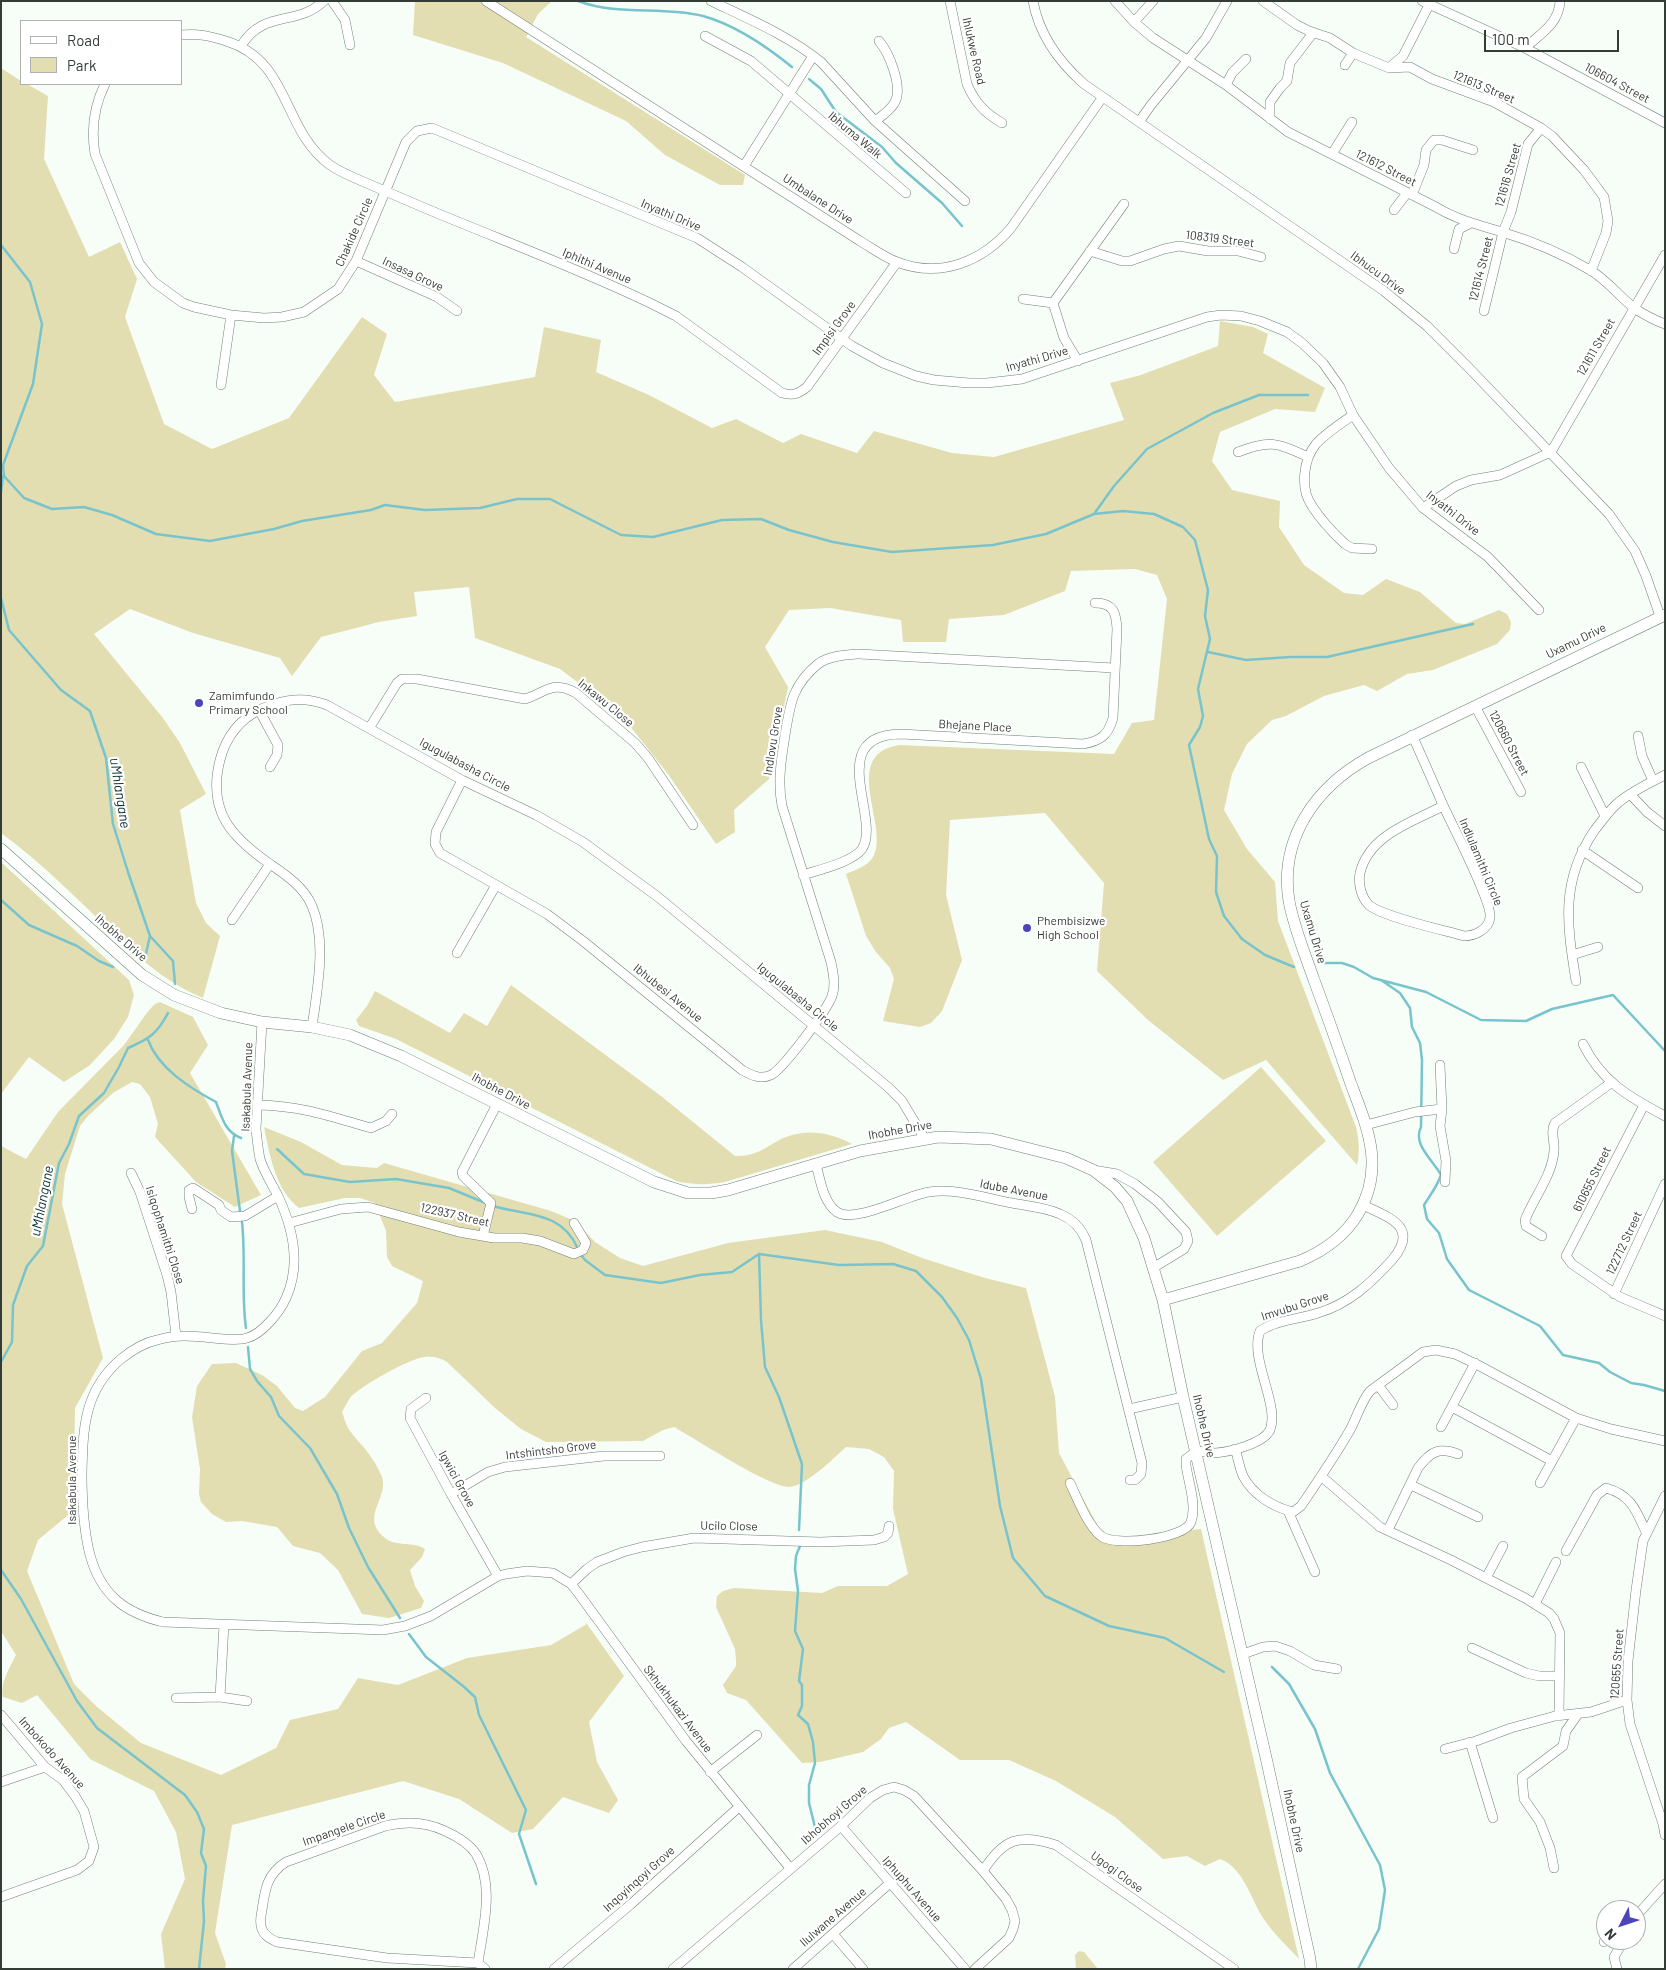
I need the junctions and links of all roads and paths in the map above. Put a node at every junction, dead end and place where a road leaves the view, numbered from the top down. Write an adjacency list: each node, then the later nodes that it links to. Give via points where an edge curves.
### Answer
1 (324, 1): 19 (street, via 308,13 262,24)
2 (332, 1): 18 (street, via 345,20)
3 (486, 1): 42 (street, Umbalane Drive)
4 (712, 1): 22 (street, Ibhuma Walk, via 769,29)
5 (950, 1): 37 (street, Ihlukwe Road, via 972,96 984,111)
6 (1033, 1): 32 (street, Ibhucu Drive, via 1044,33 1060,59 1075,77)
7 (1115, 1): 13 (street, 121612 Street)
8 (1227, 1): 25 (street, via 1206,38)
9 (1263, 1): 14 (street)
10 (1560, 1): 20 (street, via 1551,25)
11 (1153, 2): 13 (street)
12 (1425, 3): 20 (street, 106604 Street); 23 (street)
13 (1134, 22): 25 (street, 121612 Street)
14 (1313, 33): 21 (street, via 1330,38); 33 (street, via 1290,63 1287,81 1270,102)
15 (182, 35): 19 (street, Chakide Circle, via 198,34)
16 (705, 36): 31 (street, Ibhuma Walk, via 750,61)
17 (879, 41): 34 (street, Ibhuma Walk, via 892,64 897,96 891,108)
18 (350, 45)
19 (241, 46): 43 (street, Chakide Circle, via 269,70 314,151 331,165)
20 (1525, 48): 38 (street, 106604 Street)
21 (1353, 53): 26 (street); 28 (street)
22 (813, 56): 31 (street); 34 (street, Ibhuma Walk)
23 (1403, 56): 27 (street); 28 (street)
24 (1246, 58): 30 (street)
25 (1188, 61): 30 (street, 121612 Street); 35 (street)
26 (1345, 65)
27 (1410, 67): 28 (street); 39 (street, 121613 Street, via 1432,79 1494,102)
28 (1390, 68)
29 (105, 85): 63 (street, Chakide Circle, via 93,124 95,154 139,263 154,282 183,303)
30 (1226, 85): 33 (street, 121612 Street)
31 (789, 95): 42 (street); 44 (street, Ibhuma Walk)
32 (1102, 98): 35 (street, Ibhucu Drive); 56 (street, Umbalane Drive, via 1012,228 994,246 972,260 948,266 921,267)
33 (1270, 119): 41 (street, 121612 Street, via 1296,137)
34 (875, 121): 46 (street, Ibhuma Walk)
35 (1139, 122): 71 (street, Ibhucu Drive, via 1384,291 1427,326)
36 (1352, 122): 41 (street)
37 (1002, 123)
38 (1665, 123)
39 (1541, 128): 50 (street, 121616 Street, via 1528,144); 57 (street, 121613 Street, via 1584,170 1604,197 1608,221 1606,233)
40 (1473, 150): 45 (street, via 1434,140 1426,150 1424,166)
41 (1332, 154): 45 (street, 121612 Street)
42 (744, 166): 56 (street, Umbalane Drive)
43 (385, 191): 55 (street, Chakide Circle); 65 (street, Inyathi Drive, via 410,136 426,128 440,130 697,238); 68 (street, Iphithi Avenue, via 676,316)
44 (906, 194)
45 (1409, 194): 48 (street); 49 (street, 121612 Street)
46 (965, 201)
47 (1124, 204): 52 (street)
48 (1394, 210)
49 (1469, 224): 50 (street, 121612 Street); 51 (street, via 1459,229)
50 (1503, 232): 57 (street, 121612 Street, via 1544,247); 62 (street, 121614 Street)
51 (1454, 249)
52 (1090, 251): 54 (street, 108319 Street, via 1122,261 1178,246 1238,251); 59 (street)
53 (1665, 255): 60 (street, 121611 Street)
54 (1261, 257)
55 (356, 262): 61 (street, Insasa Grove, via 438,297); 63 (street, Chakide Circle, via 338,289 304,312 264,318)
56 (897, 262): 65 (street, Impisi Grove)
57 (1591, 271): 60 (street, 121612 Street)
58 (1023, 299): 59 (street)
59 (1053, 303): 66 (street, via 1064,338)
60 (1634, 308): 64 (street, 121612 Street); 71 (street, 121611 Street)
61 (458, 311)
62 (1484, 311)
63 (231, 315): 67 (street)
64 (1665, 324)
65 (842, 339): 66 (street, Inyathi Drive, via 899,370 951,382 1014,380); 68 (street, Impisi Grove, via 807,387 795,395)
66 (1078, 361): 69 (street, Inyathi Drive, via 1207,317 1241,316 1287,332 1308,348 1324,363 1340,387)
67 (221, 385)
68 (782, 392)
69 (1352, 415): 72 (street, via 1316,444); 73 (street, Inyathi Drive)
70 (1238, 452): 72 (street, via 1270,443)
71 (1550, 452): 73 (street, via 1500,475 1456,486); 77 (street, Ibhucu Drive, via 1623,534 1635,552)
72 (1308, 457): 74 (street, via 1306,491 1311,506 1345,544 1352,548)
73 (1422, 508): 76 (street, Inyathi Drive, via 1488,557)
74 (1372, 549)
75 (1095, 603): 78 (street, Bhejane Place, via 1109,605 1116,617)
76 (1539, 610)
77 (1663, 616): 79 (street, Uxamu Drive)
78 (1114, 668): 98 (street, Bhejane Place, via 1110,730 1094,742 901,734 888,734 871,741 860,765 859,785 866,840 861,850 852,857); 98 (street, Indlovu Grove, via 859,654 843,655 819,663 803,679 794,696 780,776 782,806)
79 (1475, 706): 82 (street, Uxamu Drive); 89 (street, 120660 Street)
80 (259, 710): 81 (street, Igugulabasha Circle, via 278,702 306,699 327,705); 84 (street, via 278,747); 97 (street, Igugulabasha Circle, via 246,716 230,737 220,760 216,788 222,813 232,833)
81 (370, 727): 87 (street, Igugulabasha Circle); 93 (street, Inkawu Close, via 392,688 402,680 417,679 525,699 548,688 568,688 635,743)
82 (1412, 735): 91 (street, Indlulamithi Circle); 118 (street, Uxamu Drive, via 1350,768 1316,799 1299,829 1288,878 1293,918)
83 (1638, 736): 88 (street, via 1642,756)
84 (270, 767)
85 (1581, 767): 92 (street)
86 (1665, 775): 88 (street)
87 (462, 780): 99 (street, Ibhubesi Avenue, via 436,832 435,844 447,858); 107 (street, Igugulabasha Circle, via 584,842 658,897)
88 (1653, 781): 90 (street)
89 (1521, 792)
90 (1630, 794): 92 (street); 94 (street)
91 (1444, 806): 91 (street, Indlulamithi Circle, via 1488,907 1490,917 1487,924 1473,936 1381,912 1369,905 1362,895 1359,881 1366,857 1374,846 1386,836)
92 (1605, 816): 96 (street)
93 (693, 825)
94 (1665, 826)
95 (1, 849): 106 (street, Ihobhe Drive, via 142,975 174,995 204,1007)
96 (1582, 850): 100 (street); 104 (street, via 1571,882 1568,909)
97 (270, 864): 101 (street); 108 (street, Igugulabasha Circle, via 298,885 315,914 320,952)
98 (803, 875): 107 (street, Indlovu Grove, via 834,979 833,994)
99 (496, 885): 103 (street); 107 (street, Ibhubesi Avenue, via 548,914 584,940 753,1076 772,1075)
100 (1638, 888)
101 (232, 920)
102 (1598, 947): 104 (street)
103 (457, 954)
104 (1572, 955): 105 (street)
105 (1576, 982)
106 (262, 1022): 108 (street, Ihobhe Drive); 113 (street, Isakabula Avenue)
107 (814, 1026): 119 (street, Igugulabasha Circle, via 902,1101)
108 (312, 1027): 112 (street, Ihobhe Drive, via 371,1042)
109 (1583, 1044): 111 (street, via 1590,1059)
110 (1440, 1065): 115 (street)
111 (1610, 1083): 114 (street); 131 (street, via 1555,1123 1552,1164 1525,1220 1526,1226)
112 (497, 1104): 120 (street, Ihobhe Drive, via 654,1182 688,1193 728,1190); 130 (street, via 462,1172 490,1207)
113 (258, 1105): 116 (street, via 316,1111 371,1128); 125 (street, Isakabula Avenue, via 260,1159)
114 (1644, 1105): 117 (street); 132 (street, 610655 Street, via 1566,1256)
115 (1442, 1109): 118 (street, via 1415,1112); 123 (street, via 1440,1126 1446,1161)
116 (392, 1114)
117 (1665, 1116)
118 (1366, 1125): 126 (street, Uxamu Drive, via 1372,1167)
119 (925, 1139): 120 (street, Ihobhe Drive, via 860,1151); 121 (street, Ihobhe Drive, via 991,1139 1066,1158)
120 (816, 1164): 144 (street, Idube Avenue, via 827,1200 836,1212 843,1214 863,1212 919,1194 945,1192 1047,1209 1073,1222 1086,1240)
121 (1093, 1170): 133 (street, Ihobhe Drive, via 1127,1201); 133 (street, via 1117,1174 1135,1184 1158,1202 1186,1232 1188,1241 1184,1249)
122 (131, 1173): 137 (street, Isiqophamithi Close, via 171,1292)
123 (1445, 1182)
124 (1665, 1184): 134 (street, 122712 Street)
125 (278, 1196): 127 (street, via 245,1216 231,1217 213,1200 193,1188 189,1190); 128 (street, Isakabula Avenue)
126 (1363, 1205): 135 (street, Uxamu Drive, via 1340,1237 1310,1256); 148 (street, Imvubu Grove, via 1401,1228 1402,1245 1376,1277 1353,1297 1320,1312 1260,1331 1260,1365 1270,1408 1270,1429 1257,1442)
127 (192, 1209)
128 (289, 1223): 130 (street, 122937 Street, via 341,1209 368,1207); 137 (street, Isakabula Avenue, via 294,1268 286,1297 271,1321 249,1338)
129 (574, 1223): 130 (street, 122937 Street, via 586,1243 583,1250 574,1254 540,1241)
130 (483, 1236)
131 (1542, 1236)
132 (1572, 1264): 134 (street, 122712 Street)
133 (1153, 1268): 135 (street, Ihobhe Drive)
134 (1614, 1294): 136 (street)
135 (1163, 1300): 140 (street, Ihobhe Drive)
136 (1665, 1316)
137 (176, 1336): 174 (street, Isakabula Avenue, via 142,1345 128,1353 108,1372 93,1394 83,1442 84,1530 98,1575 120,1605 163,1622)
138 (1475, 1363): 139 (street, via 1455,1354 1436,1350 1423,1352); 143 (street); 145 (street)
139 (1378, 1385): 142 (street); 153 (street, via 1365,1399)
140 (1183, 1397): 144 (street); 149 (street, Ihobhe Drive)
141 (426, 1398): 158 (street, Igwici Grove, via 411,1409 410,1418)
142 (1393, 1405)
143 (1452, 1407): 146 (street); 152 (street)
144 (1129, 1409): 154 (street, Idube Avenue, via 1142,1470 1135,1480)
145 (1576, 1418): 147 (street); 152 (street)
146 (1441, 1427)
147 (1665, 1441)
148 (1235, 1449): 149 (street, Imvubu Grove); 160 (street, via 1243,1476 1251,1487 1269,1503)
149 (1196, 1452): 155 (street, via 1186,1458 1193,1515 1189,1525 1177,1534 1122,1541 1104,1538 1094,1528); 176 (street, Ihobhe Drive)
150 (1458, 1454): 157 (street, via 1448,1450 1432,1453 1418,1468)
151 (660, 1456): 158 (street, Intshintsho Grove, via 604,1456 506,1467 482,1475)
152 (1552, 1461): 156 (street)
153 (1321, 1476): 160 (street, via 1301,1506 1293,1512); 163 (street, via 1367,1517)
154 (1130, 1480)
155 (1070, 1483)
156 (1540, 1483)
157 (1410, 1485): 161 (street); 163 (street)
158 (451, 1494): 170 (street, Igwici Grove)
159 (1665, 1496): 164 (street, 120655 Street)
160 (1288, 1510): 168 (street)
161 (1478, 1517)
162 (889, 1526): 172 (street, Ucilo Close, via 884,1537 874,1540 820,1542 694,1538 642,1547 597,1562)
163 (1388, 1530): 171 (street)
164 (1646, 1532): 166 (street, via 1627,1498 1606,1488 1597,1495); 181 (street, 120655 Street, via 1636,1590)
165 (1503, 1546): 171 (street)
166 (1566, 1551)
167 (1556, 1562): 173 (street)
168 (1315, 1572)
169 (543, 1573): 170 (street, Isakabula Avenue, via 527,1571); 172 (street, Skhukhukazi Avenue, via 553,1573)
170 (498, 1576): 174 (street, Isakabula Avenue, via 431,1616 392,1629 336,1630)
171 (1486, 1578): 173 (street)
172 (571, 1584): 190 (street, Skhukhukazi Avenue)
173 (1535, 1604): 178 (street, via 1549,1613 1558,1625)
174 (224, 1624): 180 (street)
175 (1472, 1648): 178 (street, via 1526,1673)
176 (1243, 1654): 177 (street, via 1275,1646 1314,1665); 216 (street, Ihobhe Drive)
177 (1337, 1669)
178 (1560, 1676): 185 (street)
179 (176, 1698): 180 (street)
180 (220, 1698): 182 (street)
181 (1627, 1700): 183 (street); 194 (street, 120655 Street, via 1630,1724)
182 (247, 1701)
183 (1578, 1714): 185 (street); 198 (street, via 1566,1730 1563,1746 1522,1777 1524,1800 1540,1822)
184 (1, 1715): 189 (street, Imbokodo Avenue)
185 (1559, 1716): 187 (street)
186 (757, 1736): 190 (street)
187 (1470, 1742): 188 (street); 193 (street)
188 (1445, 1749)
189 (45, 1767): 191 (street); 202 (street, Imbokodo Avenue, via 62,1780 81,1804 93,1852 87,1864 77,1870)
190 (710, 1772): 192 (street, Skhukhukazi Avenue)
191 (1, 1782)
192 (739, 1807): 197 (street, Skhukhukazi Avenue); 209 (street, Inqoyinqoyi Grove)
193 (1493, 1818)
194 (1664, 1824): 196 (street, 120655 Street)
195 (841, 1826): 197 (street, Ibhobhoyi Grove); 199 (street, Ibhobhoyi Grove, via 880,1791 894,1787 904,1790 914,1796); 200 (street, Iphuphu Avenue)
196 (1665, 1835)
197 (790, 1868): 210 (street, Ibhobhoyi Grove)
198 (1554, 1868)
199 (983, 1871): 214 (street, Ibhobhoyi Grove, via 1006,1899 1014,1921 1009,1938); 215 (street, Ugogi Close, via 995,1853 1022,1839 1056,1845)
200 (890, 1883): 204 (street, Ilulwane Avenue); 213 (street, Iphuphu Avenue)
201 (1665, 1884): 203 (street)
202 (1, 1897)
203 (1646, 1905)
204 (833, 1934): 211 (street, Ilulwane Avenue); 212 (street)
205 (1618, 1950): 217 (street, via 1614,1956)
206 (387, 1958): 207 (street); 207 (street, Impangele Circle, via 277,1942 264,1933 260,1923 268,1880 286,1862 385,1826 402,1822 437,1827 464,1842 475,1852 480,1864 487,1902); 208 (street)
207 (482, 1966)
208 (386, 1969)
209 (554, 1969)
210 (673, 1969)
211 (793, 1969)
212 (862, 1969)
213 (965, 1969)
214 (975, 1969)
215 (1234, 1969)
216 (1311, 1969)
217 (1617, 1969)

